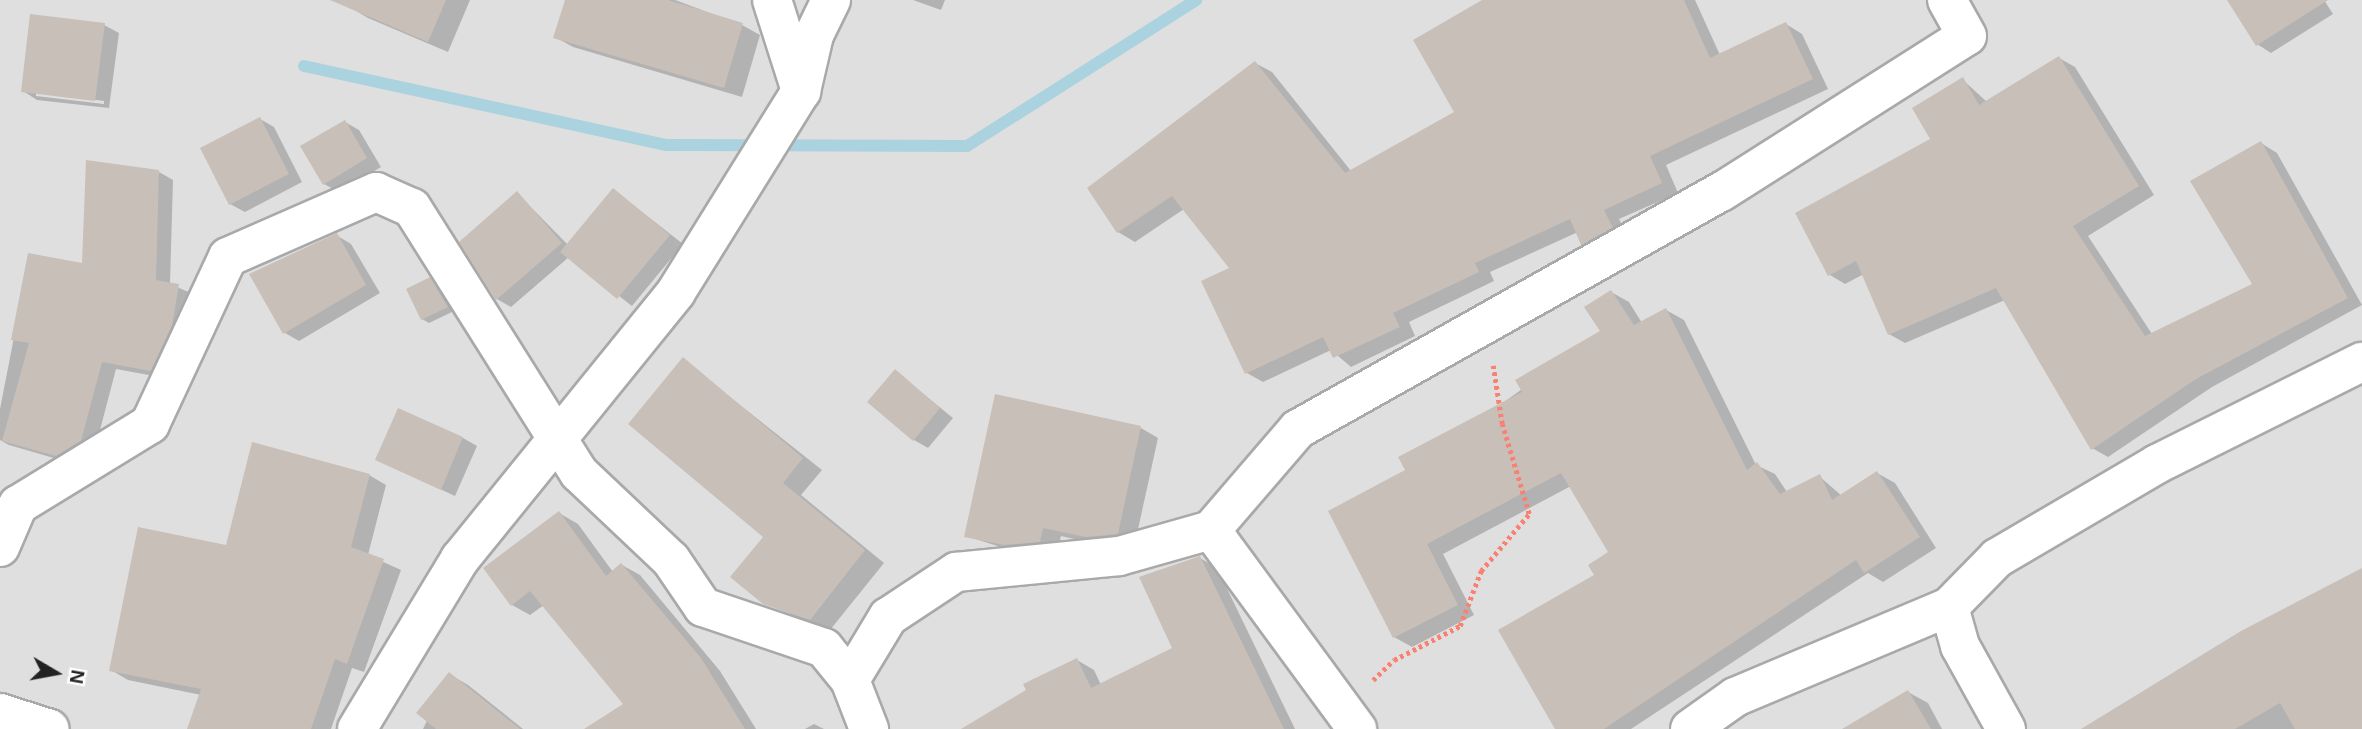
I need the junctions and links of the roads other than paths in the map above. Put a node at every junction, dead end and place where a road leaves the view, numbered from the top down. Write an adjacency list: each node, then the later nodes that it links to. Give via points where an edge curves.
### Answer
1 (772, 0): 4 (street)
2 (831, 0): 4 (street, via 814,34)
3 (1947, 0): 7 (street, via 1968,36 1721,192 1298,429)
4 (801, 91): 6 (street, via 676,292)
5 (2358, 373): 9 (street, via 2157,464 1997,558)
6 (552, 439): 8 (street, via 412,208 376,192 228,257 150,424 18,505); 10 (street, via 579,473 671,560 703,607 824,648); 14 (street, via 460,559)
7 (1211, 530): 10 (street, via 1119,556 956,572 888,617); 12 (street)
8 (0, 547)
9 (1949, 607): 16 (street, via 1735,697); 17 (street, via 1960,646)
10 (850, 680): 15 (street)
11 (0, 713): 13 (street)
12 (1350, 719)
13 (50, 729)
14 (357, 729)
15 (869, 729)
16 (1690, 729)
17 (2006, 729)

